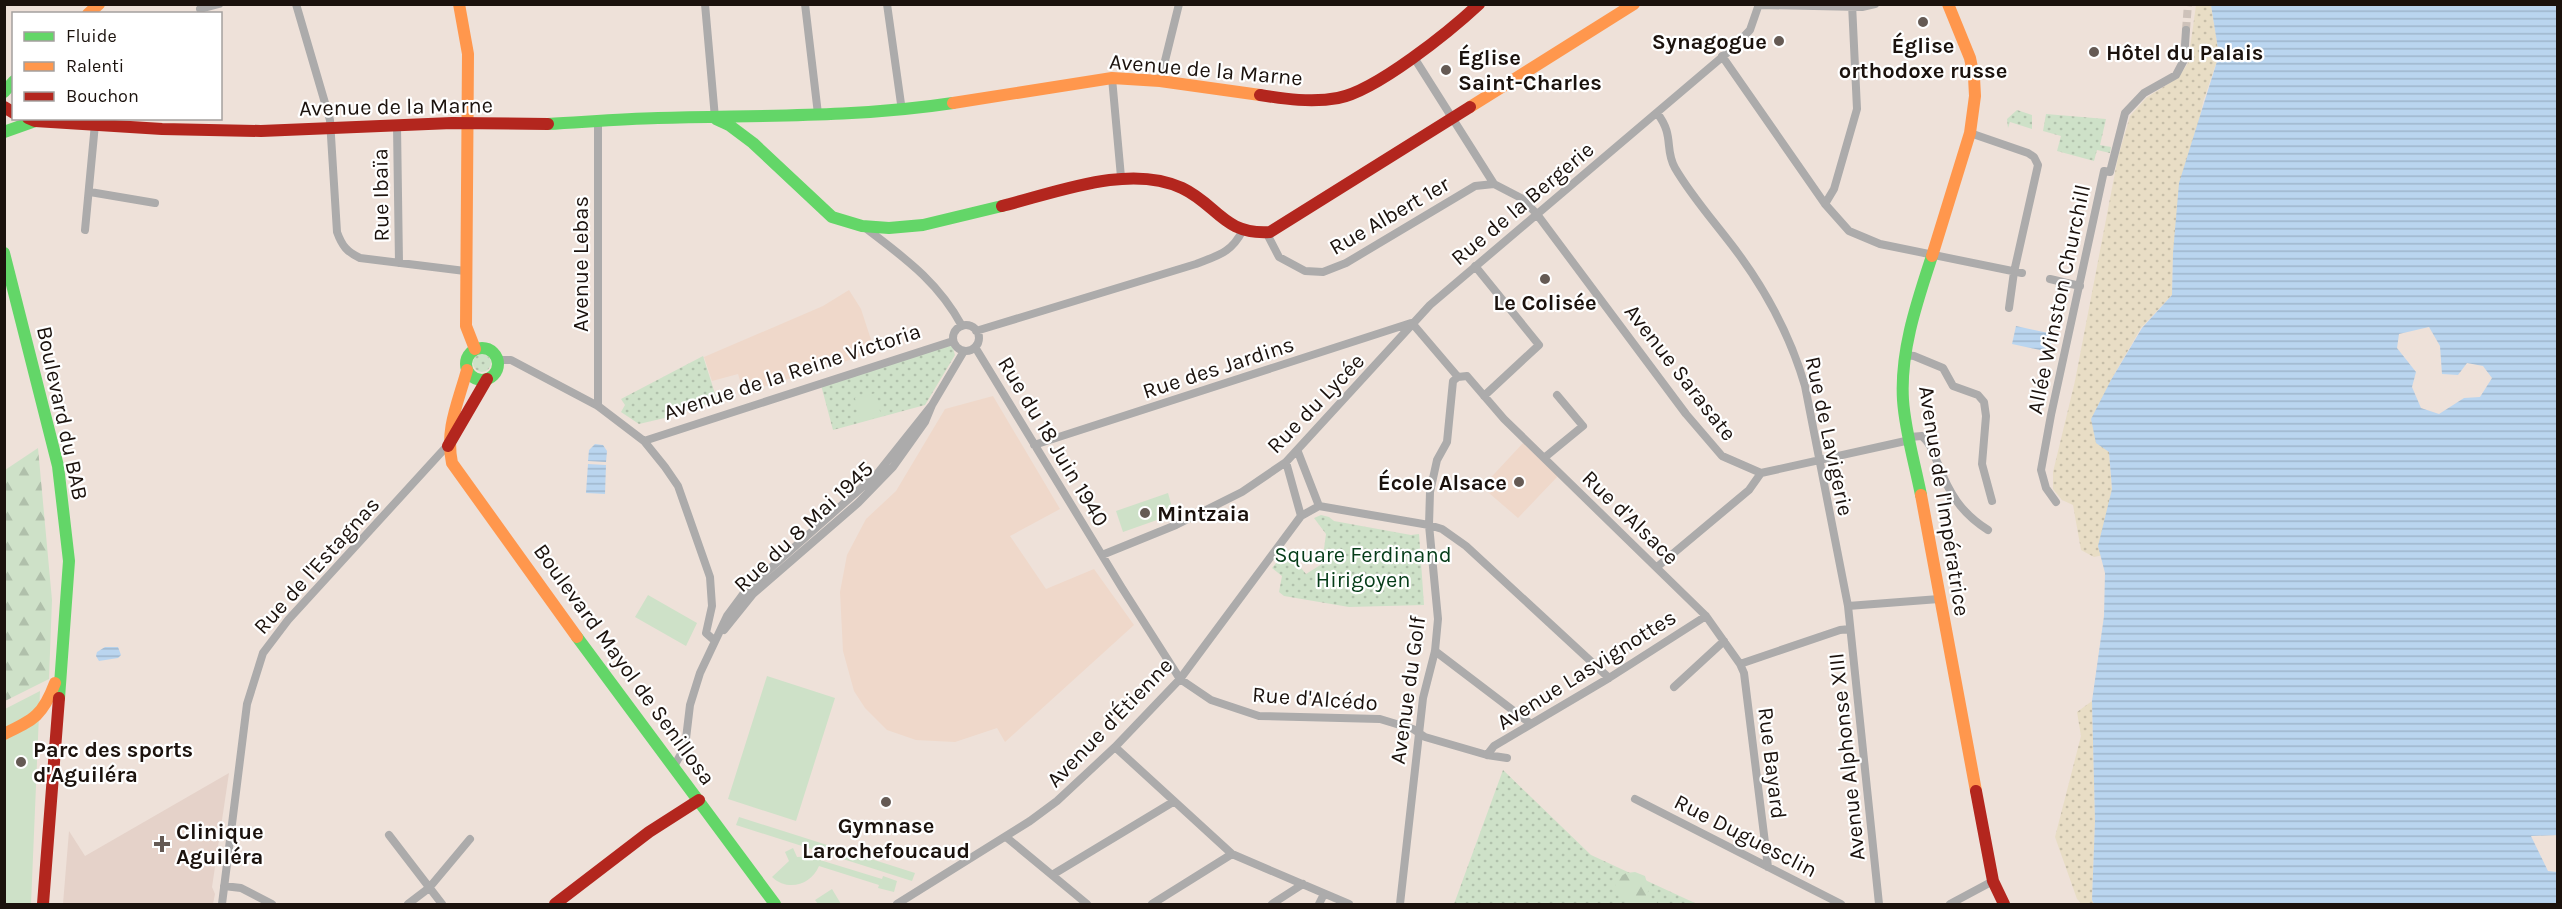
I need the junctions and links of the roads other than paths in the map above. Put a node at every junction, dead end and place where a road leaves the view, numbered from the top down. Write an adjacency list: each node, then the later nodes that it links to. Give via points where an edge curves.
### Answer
1 (219, 4): 14 (street)
2 (296, 4): 31 (street)
3 (459, 4): 29 (main road, via 468,54)
4 (705, 4): 24 (street)
5 (806, 4): 22 (street)
6 (886, 4): 20 (street)
7 (1179, 4): 19 (street)
8 (1479, 4): 16 (main road, Avenue de la Marne, via 1450,31)
9 (1634, 4): 25 (main road)
10 (1875, 4): 13 (street)
11 (1948, 4): 33 (main road, Avenue de l'Impératrice, via 1971,60 1976,84)
12 (1759, 5): 13 (street); 17 (street, Rue de la Bergerie, via 1750,30)
13 (1852, 5): 39 (street, via 1857,109 1834,189)
14 (200, 9)
15 (2187, 30): 52 (street, Allée Winston Churchill, via 2184,60 2176,75 2144,93 2125,113 2110,172 2104,171)
16 (1413, 56): 19 (main road, Avenue de la Marne, via 1375,82 1339,98 1293,100); 25 (street)
17 (1722, 56): 21 (street, Rue de la Bergerie); 39 (street)
18 (1112, 78): 19 (main road, Avenue de la Marne); 20 (main road, Avenue de la Marne); 35 (street)
19 (1160, 81)
20 (902, 111): 22 (main road, Avenue de la Marne)
21 (1657, 113): 40 (street, Rue de la Bergerie); 75 (street, Rue de Lavigerie, via 1668,130 1674,167 1742,258 1787,335 1804,386)
22 (818, 114): 23 (main road, Avenue de la Marne)
23 (758, 117): 24 (main road, Avenue de la Marne); 34 (main road, via 749,127)
24 (715, 118): 28 (main road, Avenue de la Marne, via 658,117); 34 (main road)
25 (1453, 118): 36 (street); 44 (main road)
26 (31, 120): 27 (main road, Avenue de la Marne); 32 (main road, Avenue de la Marne)
27 (95, 123): 31 (main road, Avenue de la Marne, via 162,129); 37 (street)
28 (598, 123): 29 (main road, Avenue de la Marne); 68 (street, Avenue Lebas)
29 (468, 124): 30 (main road, Avenue de la Marne); 49 (main road)
30 (397, 126): 31 (main road, Avenue de la Marne); 47 (street, Rue Ibaïa)
31 (330, 129): 47 (street, via 341,243 348,253 360,258)
32 (4, 132)
33 (1970, 133): 46 (main road, Avenue de l'Impératrice); 50 (street, via 2028,153 2038,165)
34 (750, 141): 41 (main road, via 832,217)
35 (1121, 177): 41 (main road, via 923,225); 43 (main road, via 1183,188 1226,222)
36 (1494, 183): 40 (street, via 1521,198); 44 (street, Rue Albert 1er, via 1475,186 1346,263 1323,272 1305,271 1279,257)
37 (90, 192): 38 (street); 42 (street)
38 (155, 203)
39 (1825, 204): 46 (street, via 1849,231 1880,244)
40 (1536, 213): 48 (street, Rue de la Bergerie); 77 (street, Avenue Sarasate, via 1686,414 1722,456)
41 (862, 226): 55 (street, via 925,274)
42 (85, 230)
43 (1243, 230): 44 (main road); 56 (street, via 1226,252 1196,264)
44 (1268, 232)
45 (4, 253): 93 (main road, Boulevard du BAB, via 58,466 69,561)
46 (1932, 255): 50 (street); 61 (main road, Avenue de l'Impératrice)
47 (399, 263): 49 (street)
48 (1475, 266): 54 (street, Rue de la Bergerie); 67 (street, via 1539,345)
49 (465, 271): 59 (main road, via 466,327)
50 (2018, 272): 53 (street)
51 (2050, 279): 52 (street)
52 (2080, 286): 79 (street, Allée Winston Churchill, via 2041,471)
53 (2009, 308)
54 (1412, 323): 64 (street, Rue d'Alsace); 71 (street, Rue des Jardins); 73 (street, Rue du Lycée)
55 (962, 326): 56 (street); 57 (street, via 956,330)
56 (976, 331): 58 (street)
57 (953, 341): 60 (street); 70 (street, Avenue de la Reine Victoria)
58 (975, 347): 60 (street); 71 (street, Rue du 18 Juin 1940)
59 (475, 349): 62 (main road, via 489,349); 63 (main road, via 466,360)
60 (964, 351): 90 (street, Rue du 8 Mai 1945, via 925,422 878,484 753,594)
61 (1905, 355): 69 (main road, Avenue de l'Impératrice, via 1904,401); 78 (street, via 1943,368 1953,386 1978,395 1984,402 1982,464)
62 (498, 360): 65 (main road, via 498,370); 68 (street, via 510,360)
63 (467, 370): 65 (main road, via 473,377); 72 (main road, via 448,423)
64 (1458, 377): 67 (street, Rue d'Alsace, via 1467,376); 82 (street, Avenue du Golf, via 1453,381 1447,442 1437,460 1430,492)
65 (487, 380): 72 (main road)
66 (1557, 395): 74 (street, via 1584,426)
67 (1484, 396): 74 (street, Rue d'Alsace)
68 (598, 406): 70 (street)
69 (1910, 438): 75 (street); 83 (street, via 1922,436 1928,442 1950,495 1966,514); 86 (main road, Avenue de l'Impératrice)
70 (644, 441): 90 (street, via 678,486 684,502 710,576 712,606 706,633)
71 (1034, 445): 84 (street, Rue du 18 Juin 1940)
72 (447, 446): 105 (main road, Boulevard Mayol de Senillosa, via 452,463); 117 (street, Rue de l'Estagnas, via 288,620 263,653 247,704)
73 (1298, 452): 76 (street, Rue du Lycée); 80 (street)
74 (1544, 458): 85 (street, Rue d'Alsace)
75 (1818, 460): 77 (street); 87 (street, Rue de Lavigerie)
76 (1286, 462): 81 (street); 84 (street, Rue du Lycée, via 1232,497)
77 (1761, 473): 85 (street, via 1749,490)
78 (1992, 501)
79 (2056, 502)
80 (1319, 506): 81 (street, Avenue d'Étienne); 82 (street)
81 (1301, 516): 96 (street, Avenue d'Étienne)
82 (1429, 525): 92 (street, Avenue du Golf, via 1438,619); 95 (street, via 1466,546)
83 (1988, 530)
84 (1102, 555): 96 (street, Rue d'Alcédo)
85 (1657, 567): 88 (street, Rue d'Alsace)
86 (1939, 599): 87 (street); 115 (main road, Avenue de l'Impératrice)
87 (1848, 606): 89 (street, Avenue Alphonse XIII)
88 (1706, 616): 91 (street, Rue d'Alsace); 95 (street, Avenue Lasvignottes)
89 (1850, 629): 94 (street); 136 (street, Avenue Alphonse XIII)
90 (715, 641): 105 (street, Rue du 8 Mai 1945, via 690,705 685,747)
91 (1724, 641): 94 (street, Rue d'Alsace); 97 (street)
92 (1435, 651): 98 (street); 100 (street, Avenue du Golf)
93 (62, 655): 99 (main road, via 45,711); 104 (main road, Boulevard du BAB)
94 (1740, 664): 113 (street, Rue Bayard)
95 (1609, 678): 98 (street, Avenue Lasvignottes)
96 (1180, 679): 100 (street, Rue d'Alcédo, via 1211,700 1259,716 1380,719); 101 (street, Avenue d'Étienne)
97 (1674, 687)
98 (1531, 724): 102 (street, Avenue Lasvignottes)
99 (4, 734)
100 (1418, 734): 102 (street); 134 (street, Avenue du Golf)
101 (1115, 747): 108 (street); 110 (street, Avenue d'Étienne, via 1057,801)
102 (1486, 755): 103 (street)
103 (1507, 758)
104 (55, 763): 120 (main road, Boulevard du BAB); 121 (main road, Boulevard du BAB)
105 (673, 768): 107 (main road, Boulevard Mayol de Senillosa)
106 (1635, 799): 113 (street, Rue Duguesclin)
107 (699, 800): 126 (main road, via 649,832); 127 (main road, Boulevard Mayol de Senillosa)
108 (1173, 802): 112 (street); 114 (street)
109 (390, 835): 118 (street)
110 (1006, 837): 114 (street); 128 (street, Avenue d'Étienne)
111 (470, 839): 118 (street)
112 (1232, 854): 116 (street); 130 (street)
113 (1768, 867): 135 (street, Rue Duguesclin)
114 (1052, 875): 129 (street)
115 (1993, 881): 137 (street); 138 (main road, Avenue de l'Impératrice)
116 (1303, 884): 119 (street); 131 (street)
117 (224, 886): 122 (street, Rue de l'Estagnas); 123 (street, via 241,888)
118 (429, 888): 124 (street); 125 (street)
119 (1324, 894): 132 (street); 133 (street)
120 (43, 904)
121 (50, 904)
122 (222, 904)
123 (272, 904)
124 (408, 904)
125 (442, 904)
126 (555, 904)
127 (775, 904)
128 (897, 904)
129 (1087, 904)
130 (1152, 904)
131 (1272, 904)
132 (1319, 904)
133 (1349, 904)
134 (1400, 904)
135 (1841, 904)
136 (1879, 904)
137 (1950, 904)
138 (2004, 904)

